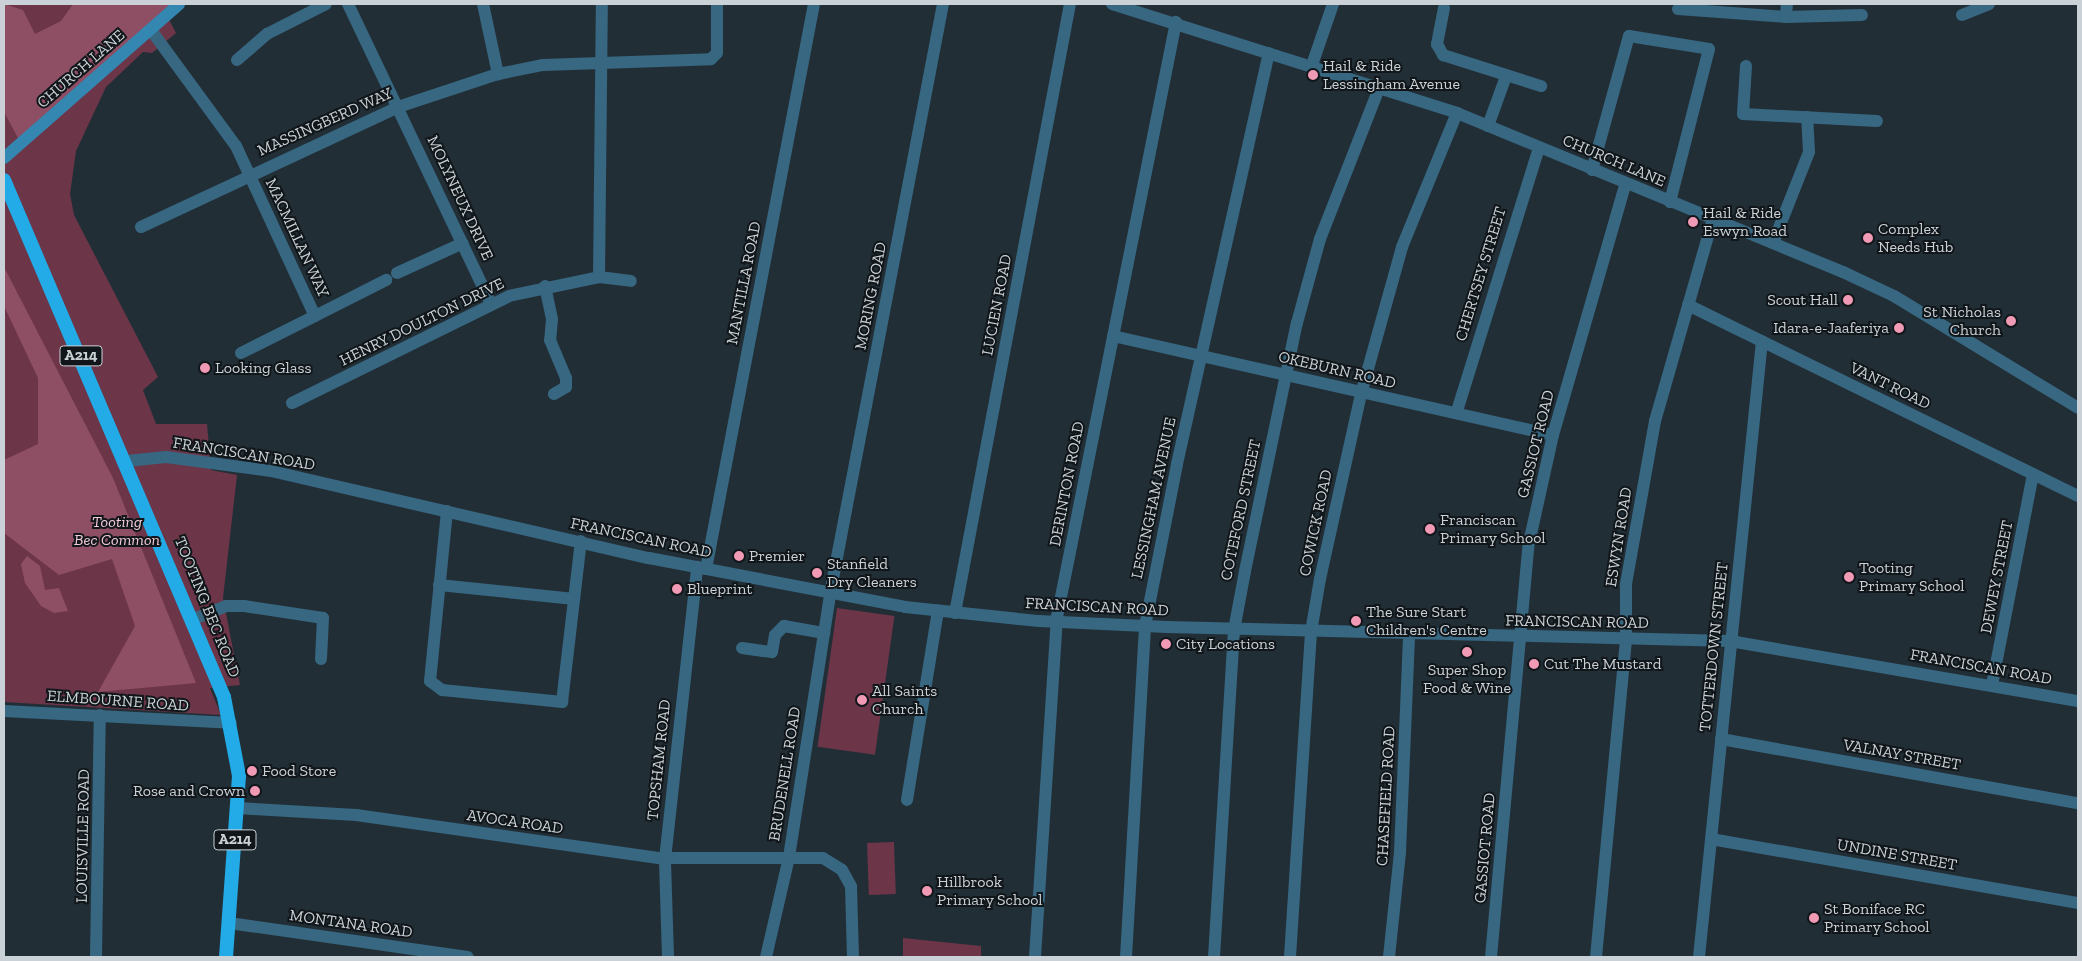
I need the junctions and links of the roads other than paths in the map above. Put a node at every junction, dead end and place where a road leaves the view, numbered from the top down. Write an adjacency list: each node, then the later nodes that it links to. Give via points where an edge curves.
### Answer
1 (179, 4): 20 (main road, CHURCH LANE)
2 (326, 4): 22 (street, via 267,34)
3 (348, 4): 30 (street, MOLYNEUX DRIVE)
4 (482, 4): 26 (street)
5 (602, 4): 23 (street)
6 (717, 4): 23 (street, MASSINGBERD WAY, via 714,58)
7 (814, 4): 70 (street, MANTILLA ROAD)
8 (943, 4): 72 (street, MORING ROAD)
9 (1070, 4): 75 (street, LUCIEN ROAD)
10 (1112, 4): 19 (street, CHURCH LANE)
11 (1333, 4): 24 (street)
12 (1787, 4): 18 (street)
13 (1989, 4): 17 (street)
14 (1444, 8): 27 (street, via 1439,50)
15 (1678, 9): 18 (street)
16 (1862, 15): 18 (street)
17 (1962, 15)
18 (1786, 17)
19 (1176, 22): 21 (street, CHURCH LANE); 54 (street, DERINTON ROAD)
20 (151, 30): 36 (main road, CHURCH LANE); 38 (street, MASSINGBERD WAY, via 221,119)
21 (1269, 53): 24 (street, CHURCH LANE); 57 (street, LESSINGHAM AVENUE)
22 (236, 60)
23 (602, 63): 26 (street, MASSINGBERD WAY, via 543,66); 47 (street)
24 (1312, 65): 28 (street, CHURCH LANE)
25 (1746, 66): 32 (street, via 1742,114)
26 (498, 74): 30 (street, MASSINGBERD WAY)
27 (1505, 78): 29 (street); 34 (street)
28 (1380, 86): 31 (street, CHURCH LANE); 58 (street, COTEFORD STREET, via 1320,239)
29 (1541, 86)
30 (398, 107): 38 (street, MASSINGBERD WAY); 44 (street, MOLYNEUX DRIVE)
31 (1457, 113): 34 (street, CHURCH LANE); 60 (street, COWICK ROAD, via 1402,247)
32 (1808, 117): 33 (street); 45 (street, via 1809,152)
33 (1877, 122)
34 (1488, 126): 35 (street, CHURCH LANE)
35 (1539, 148): 37 (street, CHURCH LANE); 63 (street, CHERTSEY STREET)
36 (4, 158)
37 (1592, 170): 40 (street, CHURCH LANE); 41 (street, via 1629,36 1709,49)
38 (249, 175): 43 (street, MACMILLAN WAY); 53 (street, MACMILLAN WAY)
39 (4, 180): 65 (highway, TOOTING BEC ROAD / A214)
40 (1625, 185): 41 (street, CHURCH LANE); 64 (street, GASSIOT ROAD)
41 (1670, 202): 42 (street, CHURCH LANE)
42 (1713, 219): 45 (street, CHURCH LANE); 52 (street, ESWYN ROAD)
43 (141, 228)
44 (463, 243): 46 (street); 51 (street, MOLYNEUX DRIVE)
45 (1773, 243): 62 (street, CHURCH LANE, via 1894,296)
46 (397, 274)
47 (599, 277): 49 (street, HENRY DOULTON DRIVE); 50 (street, HENRY DOULTON DRIVE)
48 (386, 280): 53 (street, MACMILLAN WAY)
49 (631, 282)
50 (546, 286): 51 (street, HENRY DOULTON DRIVE); 59 (street, via 552,319 550,340 566,378 566,387)
51 (491, 304): 61 (street, HENRY DOULTON DRIVE)
52 (1688, 305): 55 (street, VANT ROAD); 84 (street, ESWYN ROAD, via 1655,421 1626,584)
53 (315, 316): 56 (street, MACMILLAN WAY)
54 (1113, 336): 57 (street, OKEBURN ROAD); 77 (street, DERINTON ROAD)
55 (1762, 340): 66 (street, VANT ROAD); 85 (street, TOTTERDOWN STREET)
56 (242, 353)
57 (1201, 357): 58 (street, OKEBURN ROAD); 78 (street, LESSINGHAM AVENUE)
58 (1286, 375): 60 (street, OKEBURN ROAD); 79 (street, COTEFORD STREET)
59 (554, 394)
60 (1361, 394): 63 (street, OKEBURN ROAD); 80 (street, COWICK ROAD)
61 (292, 404)
62 (2078, 408)
63 (1457, 411): 64 (street, OKEBURN ROAD)
64 (1553, 435): 83 (street, GASSIOT ROAD, via 1529,543)
65 (126, 461): 68 (street, FRANCISCAN ROAD, via 148,456 243,467); 76 (highway, TOOTING BEC ROAD / A214)
66 (2033, 476): 67 (street, VANT ROAD); 88 (street, DEWEY STREET)
67 (2078, 496)
68 (447, 511): 69 (street, FRANCISCAN ROAD); 71 (street)
69 (581, 542): 70 (street, FRANCISCAN ROAD); 73 (street)
70 (702, 568): 72 (street, FRANCISCAN ROAD); 99 (street, TOPSHAM ROAD)
71 (439, 584): 73 (street); 73 (street, via 430,681 442,690 562,702)
72 (830, 594): 74 (street, FRANCISCAN ROAD); 81 (street, BRUDENELL ROAD)
73 (574, 599)
74 (938, 611): 75 (street, FRANCISCAN ROAD); 94 (street)
75 (954, 613): 77 (street, FRANCISCAN ROAD)
76 (194, 618): 87 (street, via 226,606 244,606 323,618); 92 (highway, TOOTING BEC ROAD / A214)
77 (1056, 622): 78 (street, FRANCISCAN ROAD); 108 (street, DERINTON ROAD)
78 (1145, 626): 79 (street, FRANCISCAN ROAD); 109 (street, LESSINGHAM AVENUE)
79 (1234, 630): 80 (street, FRANCISCAN ROAD); 110 (street, COTEFORD STREET)
80 (1311, 632): 82 (street, FRANCISCAN ROAD); 111 (street, COWICK ROAD)
81 (824, 633): 86 (street, via 784,626 775,635 772,652); 98 (street, BRUDENELL ROAD)
82 (1409, 635): 83 (street, FRANCISCAN ROAD); 112 (street, CHASEFIELD ROAD, via 1400,852)
83 (1521, 637): 84 (street, FRANCISCAN ROAD); 113 (street, GASSIOT ROAD)
84 (1626, 639): 85 (street, FRANCISCAN ROAD); 114 (street, ESWYN ROAD)
85 (1730, 641): 88 (street, FRANCISCAN ROAD); 93 (street, TOTTERDOWN STREET)
86 (742, 648)
87 (321, 659)
88 (1992, 685): 89 (street, FRANCISCAN ROAD)
89 (2078, 701)
90 (4, 711): 91 (street, ELMBOURNE ROAD)
91 (100, 715): 92 (street, ELMBOURNE ROAD); 102 (street, LOUISVILLE ROAD)
92 (231, 723): 96 (highway, TOOTING BEC ROAD / A214, via 239,776)
93 (1721, 738): 95 (street, VALNAY STREET); 97 (street, TOTTERDOWN STREET)
94 (907, 800)
95 (2078, 803)
96 (237, 808): 99 (street, AVOCA ROAD, via 356,816); 101 (highway, TOOTING BEC ROAD / A214)
97 (1711, 839): 100 (street, UNDINE STREET); 115 (street, TOTTERDOWN STREET)
98 (789, 857): 99 (street, AVOCA ROAD); 106 (street, BRUDENELL ROAD); 107 (street, AVOCA ROAD, via 829,860 848,878 852,894)
99 (665, 858): 105 (street, TOPSHAM ROAD)
100 (2078, 903)
101 (229, 923): 103 (highway, TOOTING BEC ROAD / A214); 104 (street, MONTANA ROAD)
102 (96, 957)
103 (226, 957)
104 (468, 957)
105 (668, 957)
106 (766, 957)
107 (853, 957)
108 (1035, 957)
109 (1126, 957)
110 (1214, 957)
111 (1290, 957)
112 (1389, 957)
113 (1492, 957)
114 (1596, 957)
115 (1699, 957)

